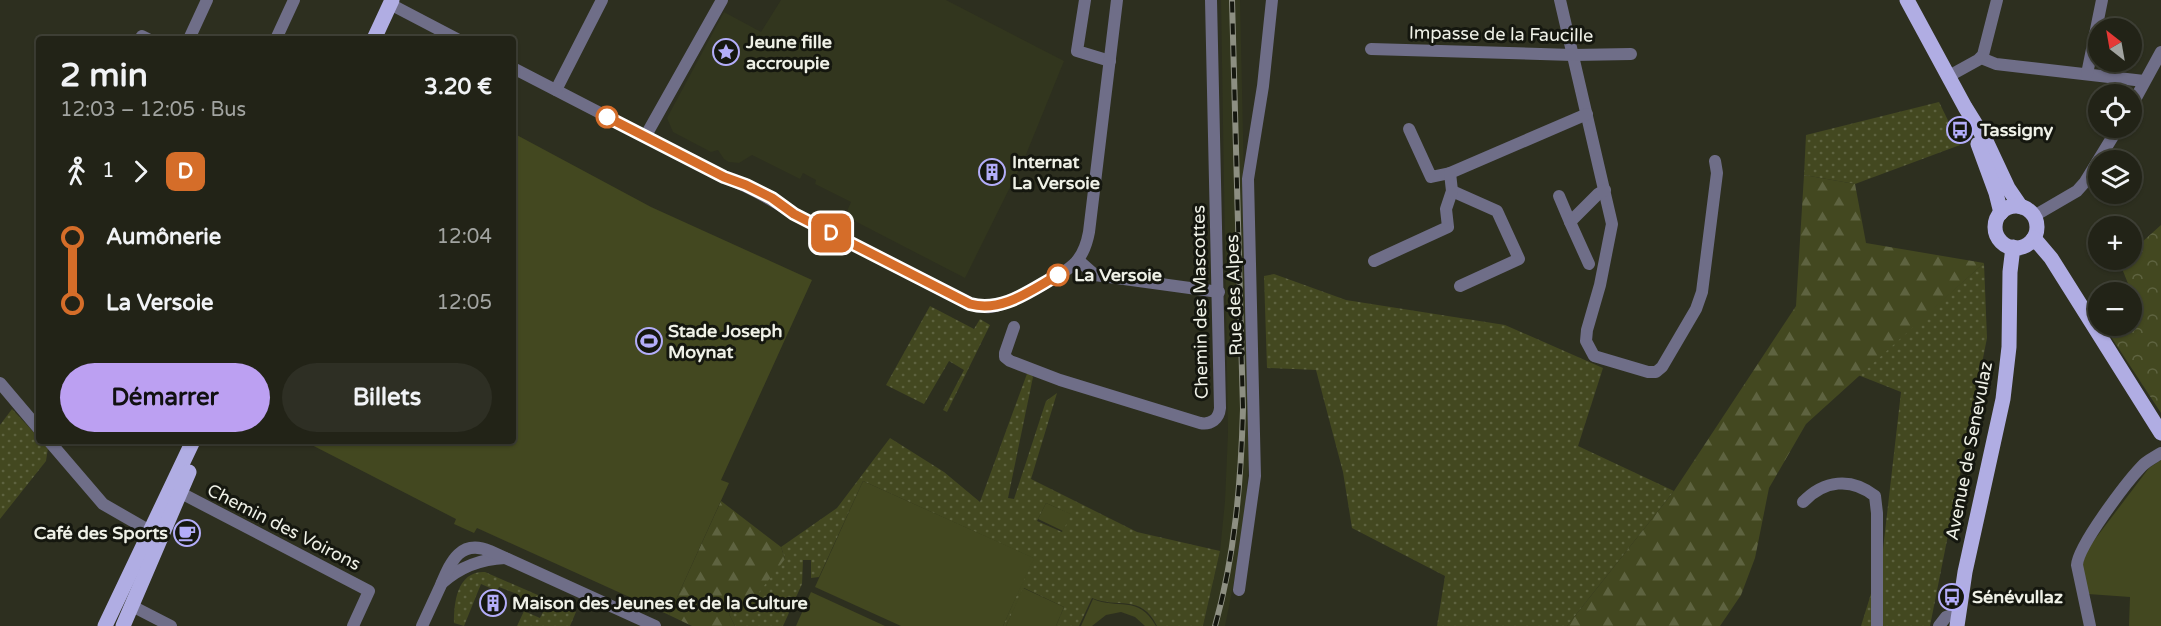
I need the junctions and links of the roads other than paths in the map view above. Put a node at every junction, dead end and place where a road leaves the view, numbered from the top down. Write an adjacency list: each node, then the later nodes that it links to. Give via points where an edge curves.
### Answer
1 (207, 0): 14 (street)
2 (294, 0): 15 (street)
3 (602, 0): 30 (street)
4 (722, 0): 34 (street)
5 (1085, 0): 24 (street, via 1077,51)
6 (1117, 0): 24 (street)
7 (1211, 0): 51 (street, Chemin des Mascottes)
8 (1272, 0): 67 (street, Rue des Alpes, via 1248,179 1255,476)
9 (1560, 0): 22 (street)
10 (1907, 0): 27 (main road)
11 (1997, 0): 23 (street)
12 (2102, 0): 26 (street)
13 (395, 3): 16 (main road); 17 (main road); 18 (street)
14 (190, 36)
15 (277, 36)
16 (376, 36)
17 (385, 36)
18 (452, 36)
19 (1371, 49): 22 (street, Impasse de la Faucille)
20 (2161, 52): 28 (street)
21 (1631, 54): 22 (street, Impasse de la Faucille)
22 (1573, 55): 32 (street)
23 (1981, 58): 26 (street, via 1996,64); 27 (street)
24 (1110, 62): 47 (street, via 1088,237)
25 (516, 70): 30 (street)
26 (2087, 74): 28 (street)
27 (1949, 76): 31 (main road)
28 (2144, 81): 29 (street)
29 (2142, 85)
30 (556, 90): 34 (street)
31 (1965, 107): 41 (main road); 42 (main road)
32 (1587, 114): 37 (street); 38 (street)
33 (1409, 129): 37 (street, via 1431,177)
34 (645, 137): 47 (street, via 772,198 794,214 977,306 1004,304 1064,272)
35 (2112, 138): 43 (street, via 2077,191)
36 (1715, 161): 38 (street, via 1718,173 1702,292 1691,318 1656,372 1594,356 1586,341 1611,230)
37 (1450, 173): 39 (street)
38 (1605, 190): 44 (street)
39 (1452, 191): 48 (street, via 1446,209 1448,227); 50 (street, via 1497,211 1519,259)
40 (1559, 196): 44 (street)
41 (2022, 207): 42 (main road, via 2012,206); 43 (main road)
42 (2001, 213): 46 (main road, via 1995,223 1997,235)
43 (2034, 216): 45 (main road)
44 (1570, 222): 49 (street)
45 (2034, 238): 46 (main road, via 2025,246); 55 (main road, via 2051,258)
46 (2013, 247): 70 (main road, Avenue de Senevulaz, via 2003,399)
47 (1078, 260): 51 (street, via 1095,275)
48 (1374, 261)
49 (1589, 264)
50 (1460, 286)
51 (1219, 292): 52 (street, Chemin des Mascottes, via 1220,408 1217,418 1210,423 1105,394 1008,360 1005,353)
52 (1014, 327)
53 (0, 383): 54 (street)
54 (36, 425)
55 (2161, 433)
56 (52, 444): 62 (street, via 103,504)
57 (192, 444): 62 (main road)
58 (200, 444): 60 (main road)
59 (2161, 453): 79 (street, via 2142,465 2086,540 2078,558)
60 (181, 493): 62 (main road); 74 (street, Chemin des Voirons, via 369,591)
61 (1803, 502): 77 (street, via 1828,485 1846,482 1864,487 1875,496)
62 (156, 533): 68 (main road); 69 (main road)
63 (478, 548): 64 (street); 65 (street, via 482,552); 66 (street, via 456,556)
64 (505, 558): 65 (street); 76 (street)
65 (480, 561): 66 (street, via 457,571)
66 (441, 584): 75 (street)
67 (1239, 590)
68 (117, 599): 69 (main road); 71 (main road)
69 (132, 606): 72 (main road); 73 (street)
70 (1957, 620): 78 (street, via 1946,617)
71 (106, 622): 72 (main road)
72 (123, 626)
73 (171, 626)
74 (353, 626)
75 (422, 626)
76 (654, 626)
77 (1877, 626)
78 (1939, 626)
79 (2090, 626)

